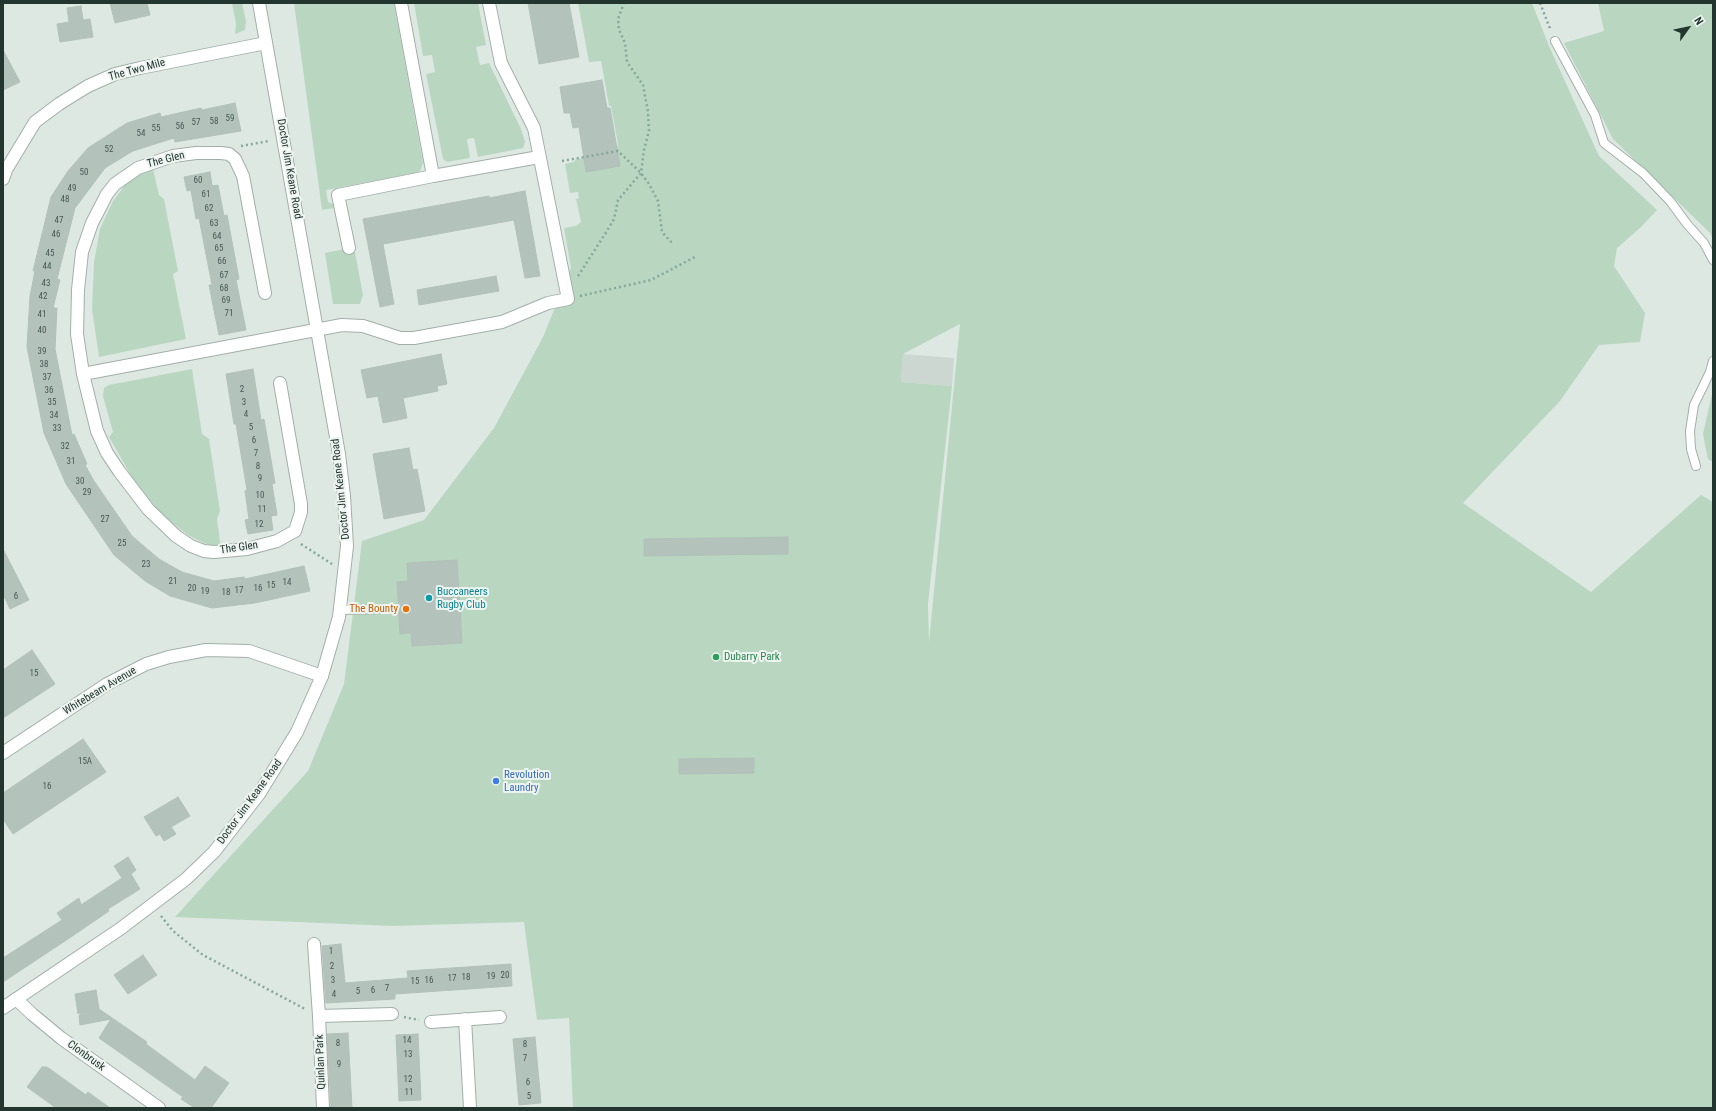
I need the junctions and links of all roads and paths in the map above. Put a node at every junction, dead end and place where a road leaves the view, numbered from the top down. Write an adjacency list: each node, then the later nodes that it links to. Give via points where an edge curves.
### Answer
1 (259, 3): 7 (street, Doctor Jim Keane Road)
2 (401, 3): 14 (street)
3 (489, 3): 10 (street, via 498,55 534,128)
4 (624, 3): 13 (path, via 618,19 619,30 625,43 627,62 643,85 648,112 649,131)
5 (1540, 3): 6 (path)
6 (1555, 41): 18 (lane, via 1595,115 1604,143 1643,173 1670,201 1704,243)
7 (266, 43): 8 (street, Doctor Jim Keane Road); 12 (street, The Two Mile, via 115,74 88,86 36,122)
8 (283, 138): 9 (path, via 241,145); 22 (street, Doctor Jim Keane Road)
9 (229, 154): 20 (street, via 235,159 243,176); 24 (street, The Glen, via 196,153 153,162 121,179 107,194 92,223 82,252 77,334)
10 (539, 157): 14 (street); 19 (street)
11 (562, 161): 13 (path, via 618,151)
12 (4, 173)
13 (641, 173): 15 (path, via 658,201 662,232); 19 (path, via 618,200 614,219 573,284)
14 (433, 176): 16 (street, via 338,195)
15 (673, 244)
16 (349, 248)
17 (695, 257): 21 (path, via 651,280)
18 (1713, 260)
19 (565, 286): 21 (street)
20 (265, 293)
21 (568, 299): 22 (street, via 548,303 498,323 414,338 400,338 356,325)
22 (316, 330): 24 (street); 28 (street, Doctor Jim Keane Road, via 344,490)
23 (1713, 361): 26 (lane, via 1694,405 1690,431 1691,449)
24 (82, 374): 27 (street, The Glen, via 94,423 107,452 148,509 176,536 204,551 228,552 277,541)
25 (280, 383): 27 (street, via 301,504 300,519)
26 (1696, 466)
27 (294, 531): 28 (path, via 301,545)
28 (345, 572): 30 (street, Doctor Jim Keane Road)
29 (381, 609): 30 (lane)
30 (340, 610): 31 (street, Doctor Jim Keane Road)
31 (322, 676): 32 (street, Whitebeam Avenue, via 249,651 206,650 169,657 146,664 106,684); 33 (street, Doctor Jim Keane Road, via 297,732 259,794 214,852 186,879)
32 (3, 753)
33 (152, 904): 35 (street, Doctor Jim Keane Road, via 120,929); 38 (path, via 172,931 203,955)
34 (314, 944): 38 (street, Quinlan Park)
35 (16, 999): 36 (street, Doctor Jim Keane Road); 42 (street, Clonbrusk, via 62,1038)
36 (3, 1008)
37 (392, 1014): 38 (street); 41 (path)
38 (319, 1016): 43 (street, Quinlan Park)
39 (500, 1017): 40 (street)
40 (465, 1019): 41 (street); 44 (street)
41 (431, 1022)
42 (159, 1108)
43 (323, 1108)
44 (470, 1108)

